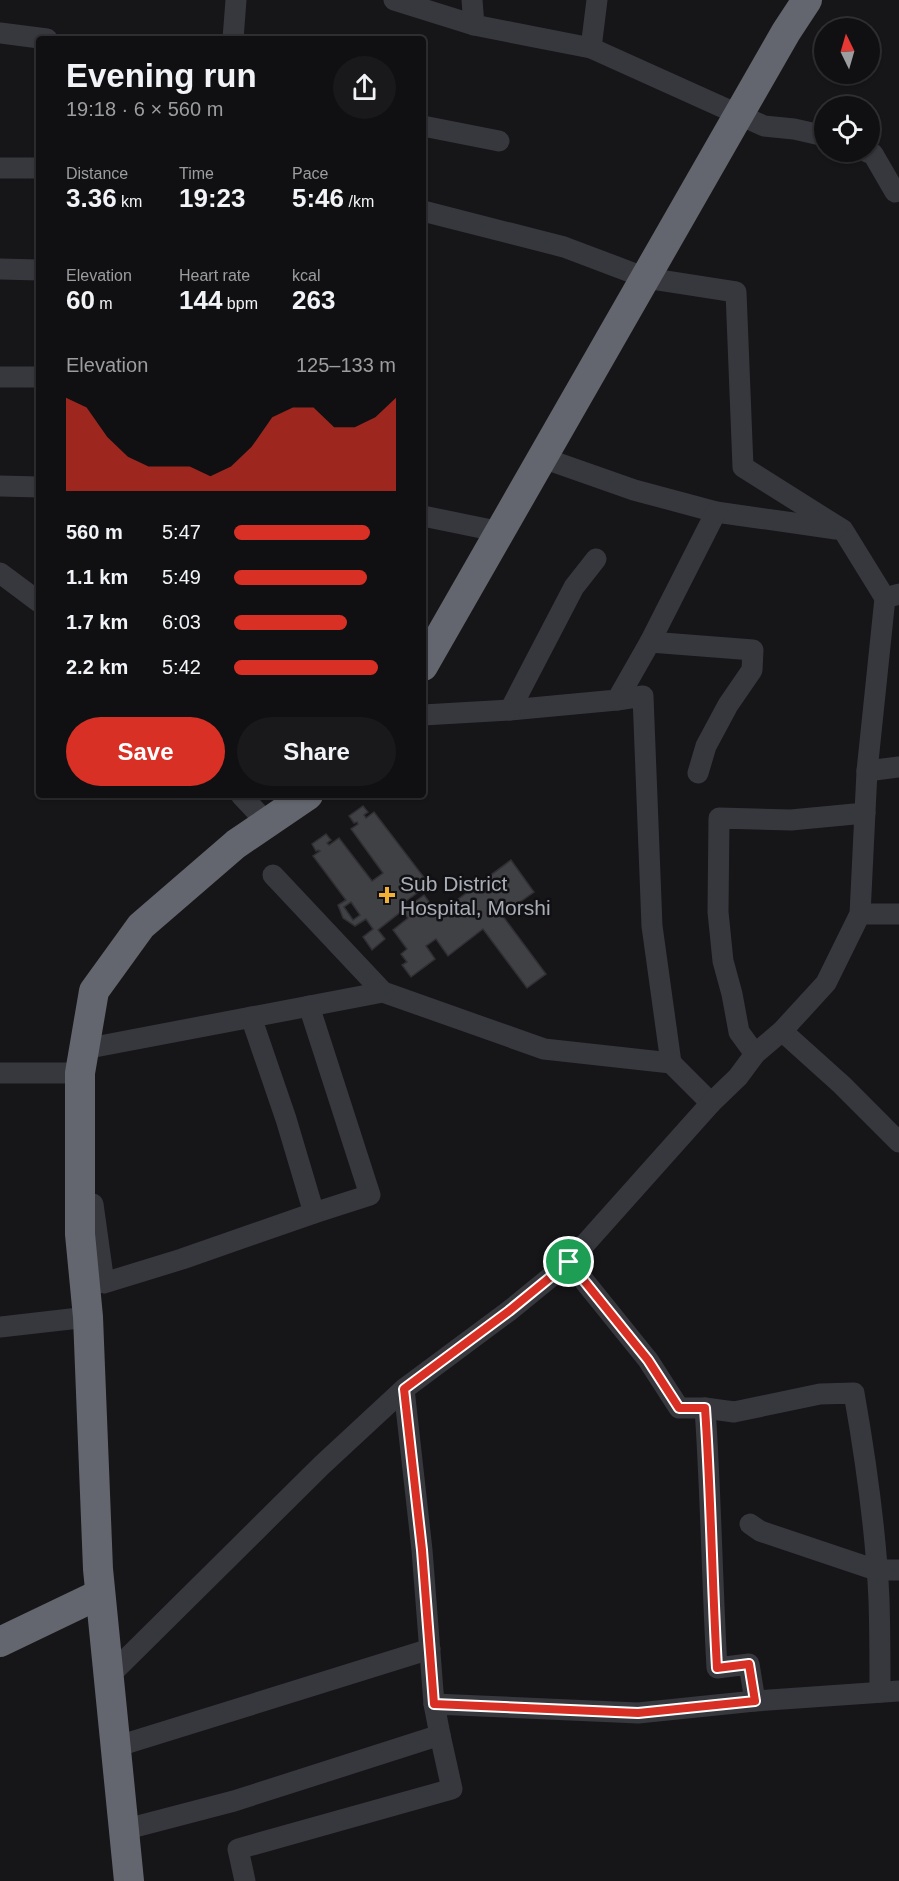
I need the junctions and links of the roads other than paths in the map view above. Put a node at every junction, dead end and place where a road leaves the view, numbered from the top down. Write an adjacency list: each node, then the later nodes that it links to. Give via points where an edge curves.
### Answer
1 (236, 0): 8 (street)
2 (394, 0): 6 (street)
3 (472, 0): 6 (street)
4 (597, 0): 10 (street)
5 (807, 0): 11 (highway)
6 (474, 25): 10 (street)
7 (0, 33): 9 (street)
8 (233, 36)
9 (36, 38)
10 (591, 48): 11 (street)
11 (739, 114): 13 (street, via 764,126); 22 (highway)
12 (426, 127): 14 (street)
13 (814, 133)
14 (499, 141)
15 (878, 162): 18 (street)
16 (0, 168): 17 (street)
17 (36, 168)
18 (898, 196)
19 (426, 212): 22 (street, via 564,247)
20 (0, 270): 21 (street)
21 (36, 270)
22 (646, 278): 25 (highway); 30 (street, via 736,292 743,467)
23 (0, 377): 24 (street)
24 (36, 377)
25 (543, 458): 28 (street, via 634,490); 31 (highway)
26 (0, 486): 27 (street)
27 (36, 487)
28 (716, 512): 30 (street); 36 (street)
29 (426, 517): 31 (street)
30 (843, 530): 34 (street)
31 (501, 532): 37 (highway)
32 (596, 559): 39 (street, via 574,587)
33 (0, 573): 35 (street)
34 (892, 596): 42 (street)
35 (36, 600)
36 (650, 642): 38 (street); 43 (street, via 753,650 752,670 706,746)
37 (426, 661)
38 (617, 700): 39 (street); 57 (street, via 643,696 652,926)
39 (510, 711): 40 (street)
40 (426, 715)
41 (899, 767): 42 (street)
42 (867, 771): 46 (street)
43 (698, 773)
44 (244, 798): 47 (street)
45 (304, 798): 47 (highway)
46 (865, 813): 49 (street); 55 (street, via 791,820 719,818 718,912 723,961 739,1032)
47 (267, 823): 56 (highway, via 236,844 141,926 94,991)
48 (273, 875): 51 (street)
49 (860, 914): 50 (street); 54 (street, via 826,983)
50 (899, 914)
51 (383, 992): 52 (street); 57 (street, via 544,1049)
52 (309, 1006): 53 (street); 62 (street, via 370,1194)
53 (251, 1017): 56 (street); 62 (street)
54 (782, 1031): 55 (street); 60 (street)
55 (755, 1054): 59 (street)
56 (82, 1061): 58 (street); 61 (highway)
57 (671, 1063): 59 (street)
58 (0, 1073)
59 (711, 1103): 63 (street)
60 (899, 1142)
61 (80, 1203): 62 (street, via 93,1204 104,1283); 64 (highway)
62 (314, 1213)
63 (569, 1262): 66 (street); 67 (street, via 648,1360 679,1408)
64 (88, 1317): 65 (street); 71 (highway)
65 (0, 1327)
66 (404, 1389): 73 (street); 74 (street)
67 (705, 1408): 69 (street, via 734,1412 820,1394 854,1394 865,1456); 76 (street, via 717,1668 749,1664)
68 (750, 1524): 69 (street, via 760,1531)
69 (876, 1570): 70 (street); 75 (street)
70 (899, 1570)
71 (100, 1594): 72 (highway); 74 (highway)
72 (0, 1642)
73 (430, 1649): 77 (street); 79 (street)
74 (108, 1677): 79 (highway)
75 (890, 1692): 76 (street)
76 (755, 1701): 77 (street, via 638,1713)
77 (434, 1704): 78 (street)
78 (440, 1735): 80 (street, via 234,1801); 82 (street, via 452,1788 238,1849)
79 (115, 1747): 80 (highway)
80 (123, 1830): 81 (highway)
81 (129, 1881)
82 (245, 1881)

